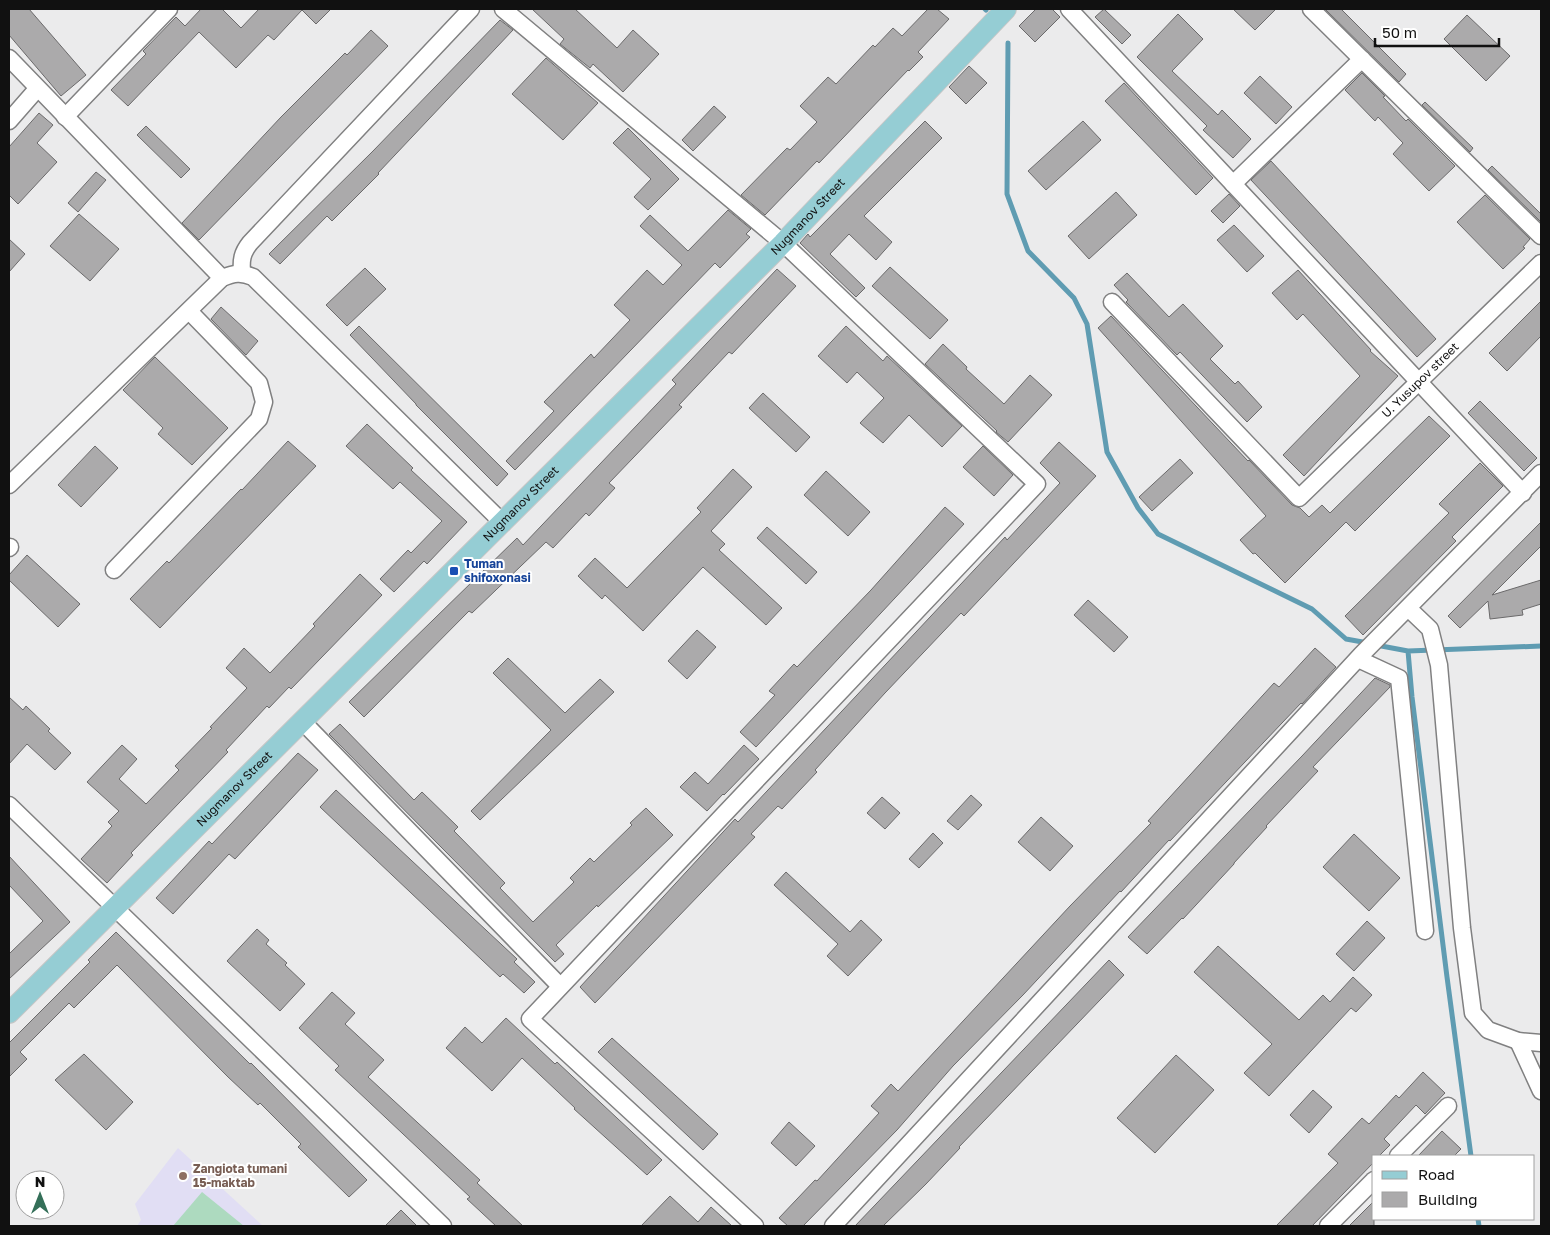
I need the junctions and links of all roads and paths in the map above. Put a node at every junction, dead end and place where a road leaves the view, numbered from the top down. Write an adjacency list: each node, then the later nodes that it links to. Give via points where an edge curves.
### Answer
1 (169, 9): 10 (street)
2 (471, 9): 16 (street, via 243,251)
3 (503, 9): 14 (street)
4 (1006, 9): 14 (main road, Nugmanov Street)
5 (1070, 9): 12 (street)
6 (1311, 9): 8 (street)
7 (9, 58): 9 (street)
8 (1362, 59): 12 (street); 13 (street)
9 (37, 89): 10 (street); 11 (street)
10 (65, 117): 17 (street)
11 (9, 121)
12 (1233, 184): 20 (street)
13 (1541, 236)
14 (783, 243): 24 (main road, Nugmanov Street); 32 (street, via 1037,484)
15 (1541, 264): 20 (street, U. Yusupov street)
16 (242, 272): 17 (street); 24 (street, via 253,277)
17 (222, 278): 19 (street)
18 (1112, 302): 20 (street, U. Yusupov street, via 1299,498)
19 (189, 311): 22 (street); 25 (street, via 259,383 264,402 259,419)
20 (1418, 382): 23 (street)
21 (1541, 473): 23 (street)
22 (9, 485)
23 (1522, 493): 26 (street)
24 (503, 522): 28 (main road, Nugmanov Street)
25 (114, 570)
26 (1408, 608): 27 (street); 34 (street, via 1430,629 1439,665 1462,928 1473,1013 1488,1030)
27 (1360, 657): 31 (street, via 1398,678); 42 (street)
28 (302, 721): 30 (main road, Nugmanov Street); 32 (street)
29 (9, 806): 30 (street)
30 (116, 909): 33 (main road, Nugmanov Street); 40 (street)
31 (1425, 931)
32 (560, 986): 41 (street, via 530,1018)
33 (9, 1014)
34 (1518, 1041): 35 (street); 36 (street)
35 (1541, 1043)
36 (1541, 1091)
37 (1448, 1106): 38 (street)
38 (1399, 1155)
39 (1372, 1182): 43 (street)
40 (443, 1226)
41 (755, 1226)
42 (833, 1226)
43 (1328, 1226)

